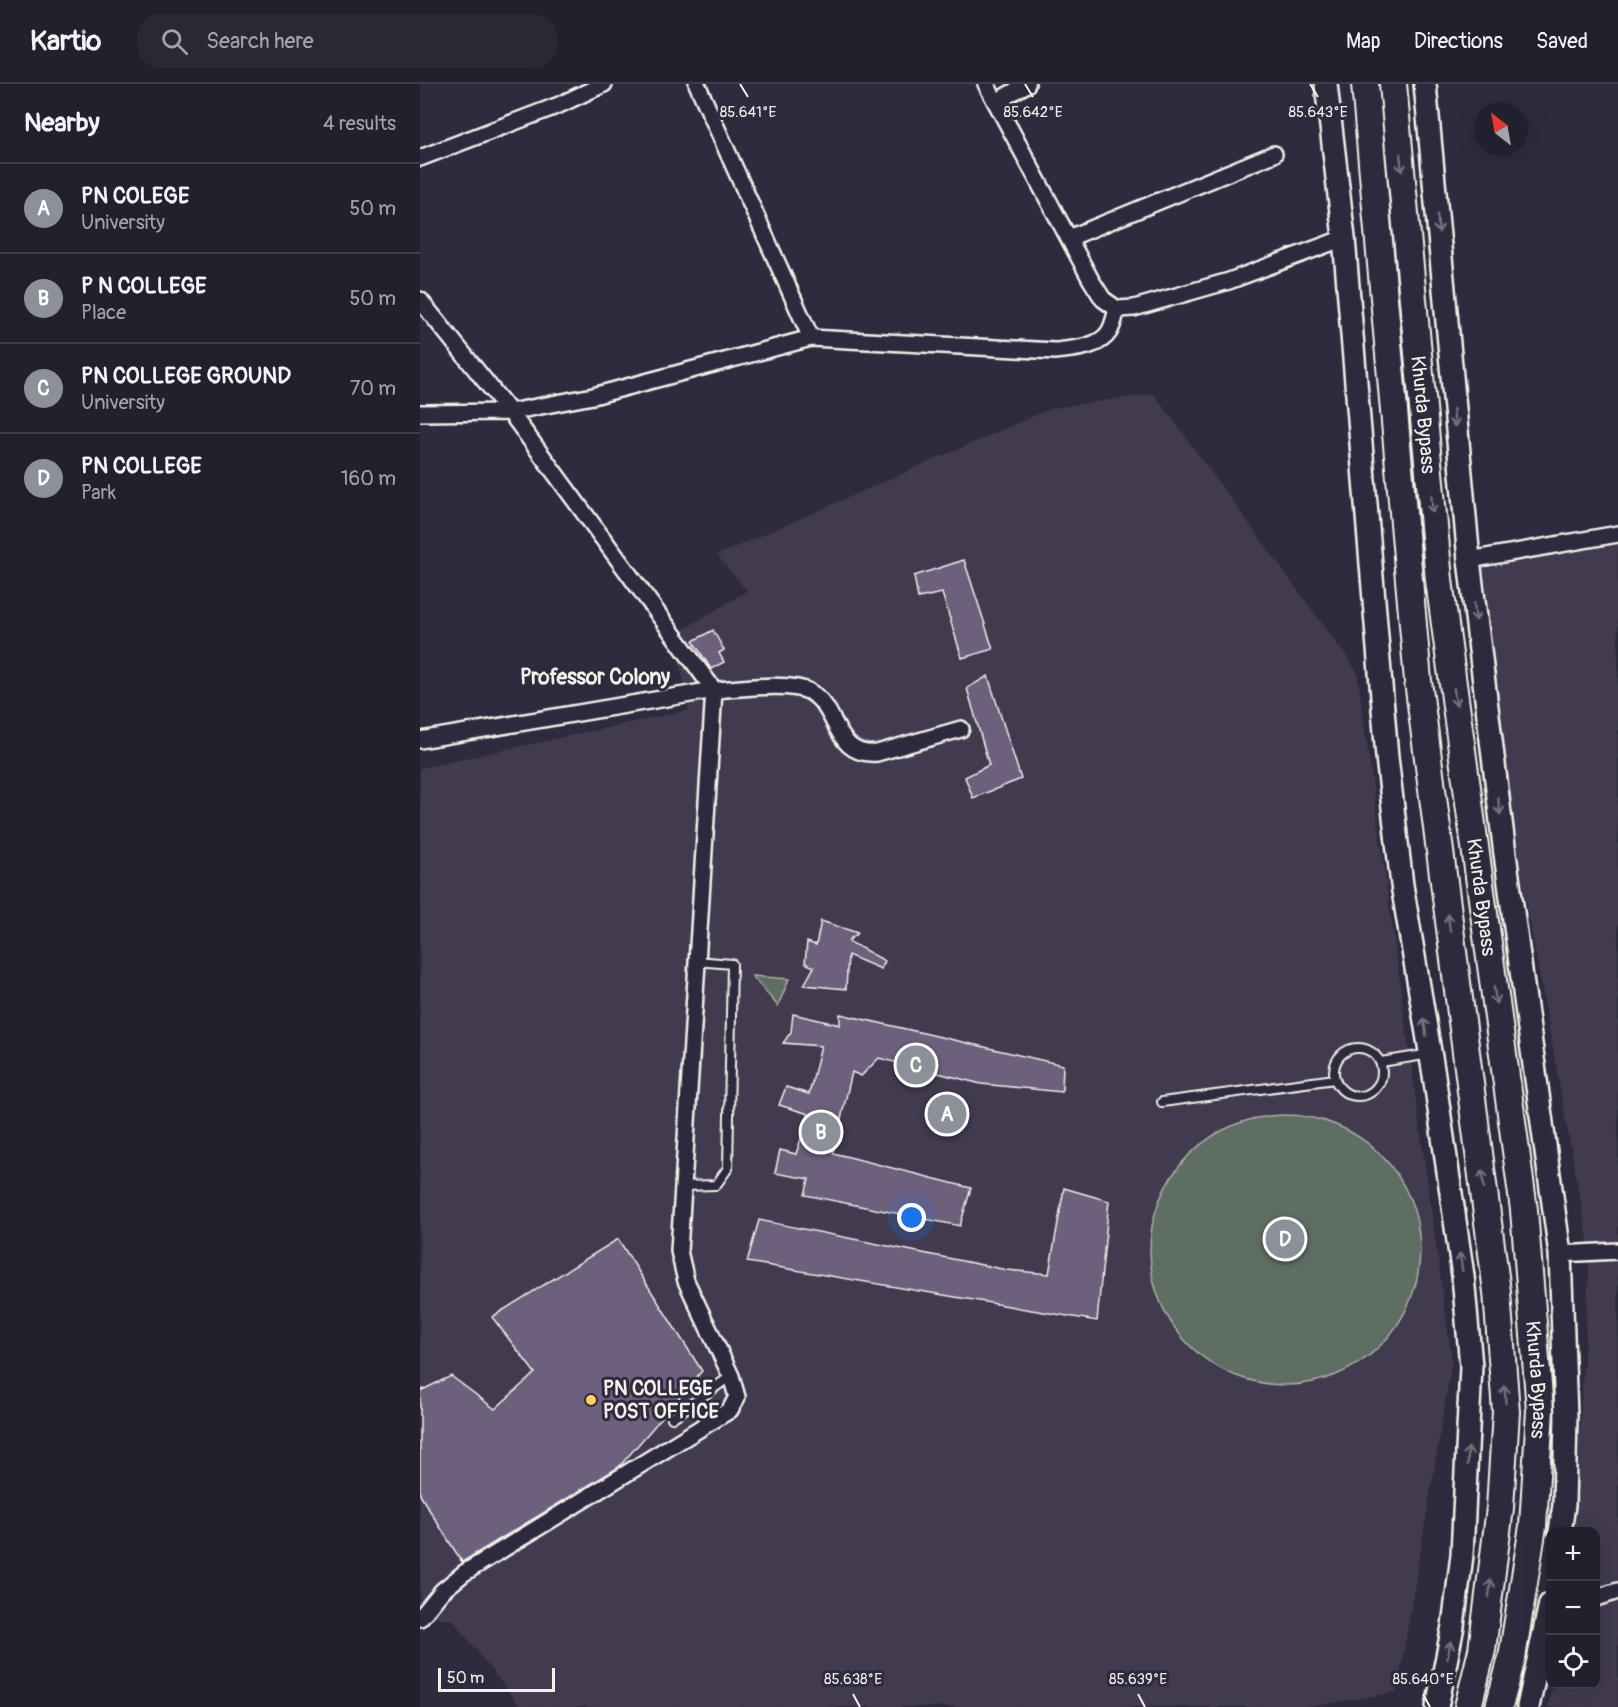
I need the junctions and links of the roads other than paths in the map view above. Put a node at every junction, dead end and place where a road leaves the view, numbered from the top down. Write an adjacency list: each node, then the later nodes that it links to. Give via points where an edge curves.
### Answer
1 (604, 84): 13 (street)
2 (698, 84): 18 (street)
3 (986, 84): 9 (street)
4 (1027, 84): 9 (street)
5 (1326, 84): 15 (main road)
6 (1365, 84): 42 (highway, Khurda Bypass, one-way to 6, via 1482,1650 1500,1508 1506,1412 1497,1292 1418,681)
7 (1394, 84): 11 (highway, Khurda Bypass)
8 (1425, 84): 10 (main road)
9 (996, 102): 14 (street)
10 (1430, 124): 11 (main road); 22 (main road, one-way to 22)
11 (1398, 128): 43 (highway, Khurda Bypass, one-way to 43, via 1440,580 1524,1210 1540,1410 1533,1526 1512,1658)
12 (1274, 154): 14 (street)
13 (420, 158)
14 (1069, 238): 17 (street, via 1103,299)
15 (1344, 238): 17 (street, via 1229,281 1134,308); 27 (main road, one-way to 15, via 1402,885 1387,757)
16 (420, 300): 19 (street)
17 (1117, 309): 18 (street, via 1109,332 1100,341 1055,351)
18 (811, 338): 19 (street, via 593,396)
19 (510, 412): 20 (street); 23 (street)
20 (420, 413)
21 (1618, 534): 22 (street)
22 (1469, 560): 33 (main road, one-way to 33)
23 (714, 690): 24 (street, via 774,687 810,692 818,697 847,744 864,754); 25 (street); 26 (street)
24 (961, 729)
25 (420, 740)
26 (695, 961): 31 (street); 31 (lane, via 732,964 728,1168 716,1185)
27 (1430, 1054): 28 (lane); 41 (main road, one-way to 27, via 1462,1555 1472,1366 1463,1276)
28 (1381, 1062): 29 (lane, via 1370,1050 1354,1048 1340,1056); 29 (lane, via 1382,1078 1366,1095 1351,1095)
29 (1335, 1079): 30 (lane)
30 (1162, 1102)
31 (683, 1186): 34 (street, via 679,1251 686,1281)
32 (1618, 1251): 33 (street)
33 (1560, 1254): 36 (main road, via 1566,1416)
34 (730, 1376): 35 (lane); 39 (street, via 737,1397 730,1410 465,1573 442,1591)
35 (672, 1418)
36 (1560, 1527)
37 (1618, 1591): 38 (street)
38 (1600, 1597)
39 (420, 1618)
40 (1546, 1633): 44 (main road)
41 (1437, 1707)
42 (1468, 1707)
43 (1499, 1707)
44 (1528, 1707)

